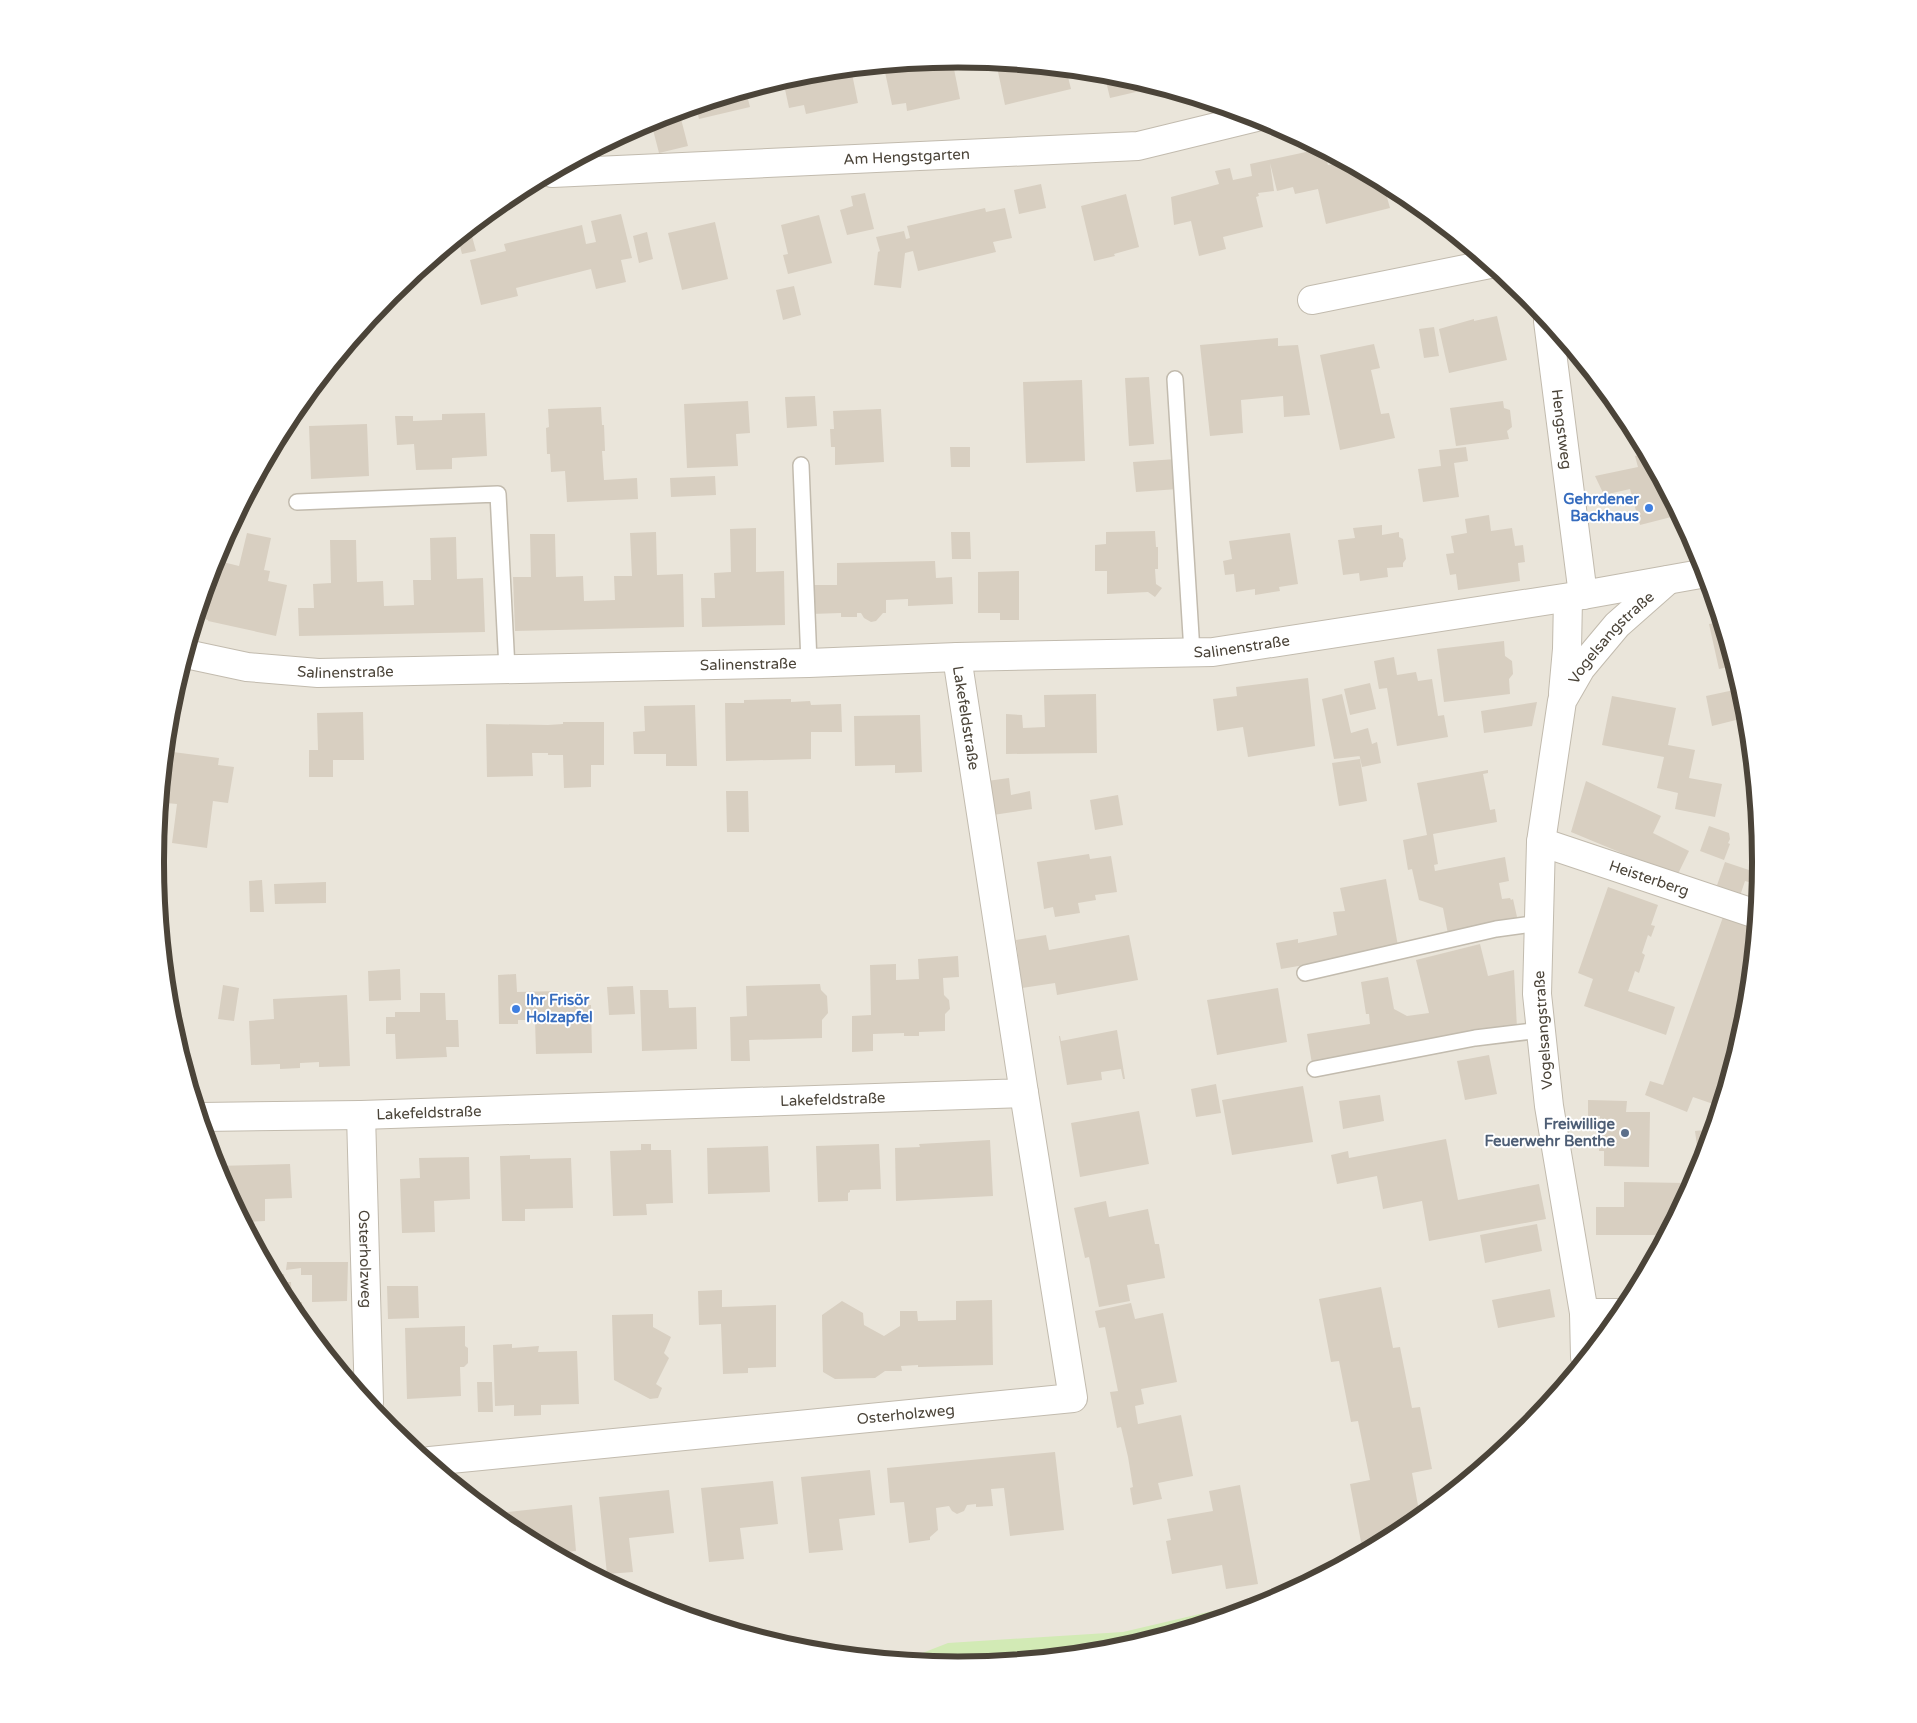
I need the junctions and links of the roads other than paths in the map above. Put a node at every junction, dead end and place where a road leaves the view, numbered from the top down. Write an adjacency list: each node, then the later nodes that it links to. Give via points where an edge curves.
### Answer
1 (1242, 121): 2 (street, Am Hengstgarten, via 1138,146)
2 (565, 172)
3 (1483, 266): 4 (street)
4 (1312, 300)
5 (1549, 332): 11 (street, Hengstweg)
6 (1175, 379): 12 (lane)
7 (801, 465): 15 (lane, Salinenstraße)
8 (297, 502): 16 (lane, via 498,494)
9 (1698, 574): 10 (street, Salinenstraße)
10 (1668, 580): 11 (street, Salinenstraße); 17 (street, Vogelsangstraße, via 1617,624 1580,668)
11 (1575, 596): 12 (street, Salinenstraße, via 1213,652); 17 (street, Vogelsangstraße)
12 (1192, 652): 14 (street, Salinenstraße)
13 (192, 655): 16 (street, Salinenstraße, via 247,667 318,674)
14 (957, 657): 15 (street, Salinenstraße); 24 (street, Lakefeldstraße)
15 (809, 663): 16 (street, Salinenstraße)
16 (507, 669)
17 (1562, 701): 18 (street, Vogelsangstraße)
18 (1541, 842): 19 (street, Heisterberg); 20 (street, Vogelsangstraße)
19 (1751, 912)
20 (1539, 923): 21 (lane, via 1496,929); 22 (street, Vogelsangstraße, via 1537,994)
21 (1306, 973)
22 (1541, 1030): 23 (lane, via 1475,1038); 27 (street, Vogelsangstraße, via 1549,1106)
23 (1315, 1069)
24 (1024, 1093): 25 (street, Lakefeldstraße); 31 (street, Osterholzweg, via 1073,1398)
25 (361, 1115): 26 (street, Lakefeldstraße); 30 (street, Osterholzweg)
26 (207, 1117)
27 (1584, 1313): 28 (street); 29 (street, Vogelsangstraße)
28 (1612, 1313)
29 (1585, 1349)
30 (369, 1392)
31 (438, 1460)

